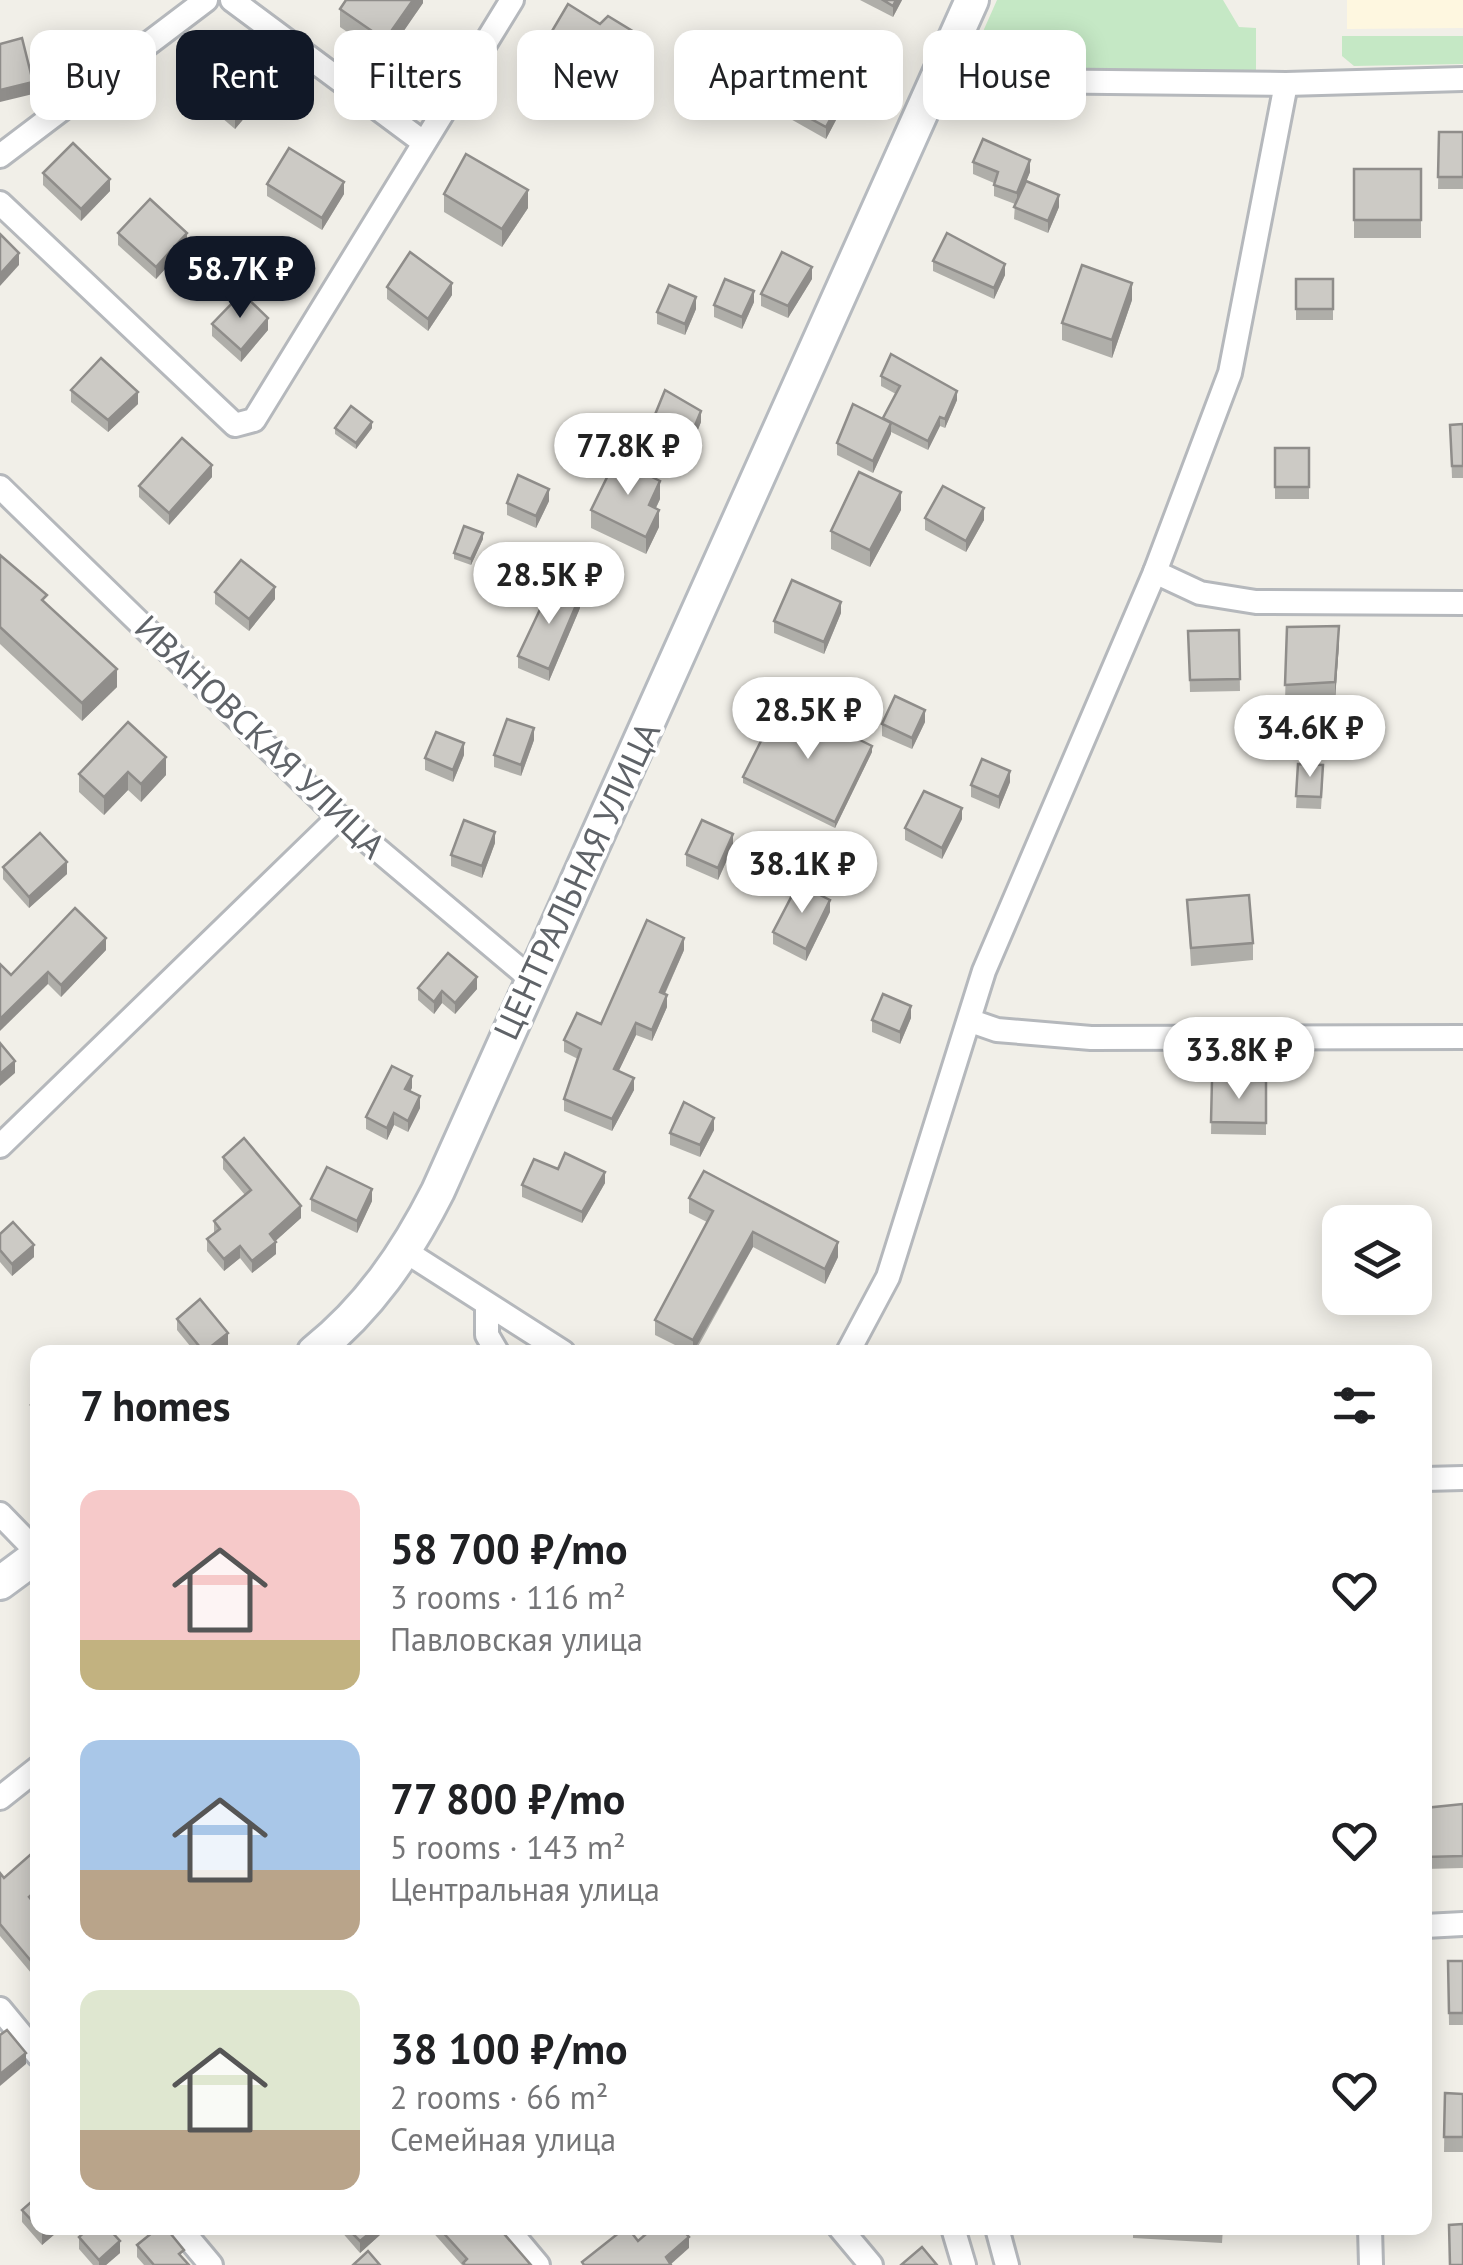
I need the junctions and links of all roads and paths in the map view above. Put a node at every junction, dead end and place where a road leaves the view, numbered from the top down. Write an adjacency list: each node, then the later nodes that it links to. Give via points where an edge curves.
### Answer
1 (206, 0): 11 (street)
2 (232, 0): 10 (street)
3 (512, 0): 10 (street)
4 (972, 0): 5 (main road, ЦЕНТРАЛЬНАЯ УЛИЦА)
5 (958, 30)
6 (1463, 79): 8 (street)
7 (1086, 82): 8 (street)
8 (1286, 84): 14 (street, via 1230,373)
9 (923, 109): 17 (main road, ЦЕНТРАЛЬНАЯ УЛИЦА)
10 (424, 142): 12 (street, via 254,420 245,424 235,424)
11 (0, 156)
12 (0, 203)
13 (3, 495): 16 (street, ИВАНОВСКАЯ УЛИЦА)
14 (1155, 572): 15 (street, via 1200,593 1256,602); 18 (street, via 984,971)
15 (1463, 603)
16 (340, 818): 17 (street, ИВАНОВСКАЯ УЛИЦА); 20 (street)
17 (530, 978): 21 (main road, ЦЕНТРАЛЬНАЯ УЛИЦА, via 456,1154)
18 (971, 1021): 19 (street, via 997,1030 1091,1038); 26 (street, via 888,1277)
19 (1463, 1037)
20 (0, 1146)
21 (406, 1251): 22 (street); 23 (main road, ЦЕНТРАЛЬНАЯ УЛИЦА, via 364,1307)
22 (487, 1306): 24 (street); 25 (street)
23 (322, 1345)
24 (492, 1345)
25 (551, 1345)
26 (852, 1345)
27 (1463, 1478): 28 (street)
28 (1432, 1479)
29 (0, 1514): 30 (street)
30 (30, 1546)
31 (30, 1560): 32 (main road)
32 (0, 1583)
33 (30, 1774): 34 (street)
34 (0, 1798)
35 (1463, 1924): 36 (street)
36 (1432, 1926)
37 (0, 2009): 38 (street)
38 (30, 2045)
39 (186, 2235): 45 (street)
40 (514, 2235): 46 (street)
41 (846, 2235): 47 (street)
42 (954, 2235): 48 (street)
43 (1000, 2235): 49 (street)
44 (1370, 2235): 50 (street)
45 (211, 2265)
46 (538, 2265)
47 (871, 2265)
48 (964, 2265)
49 (1007, 2265)
50 (1370, 2265)

